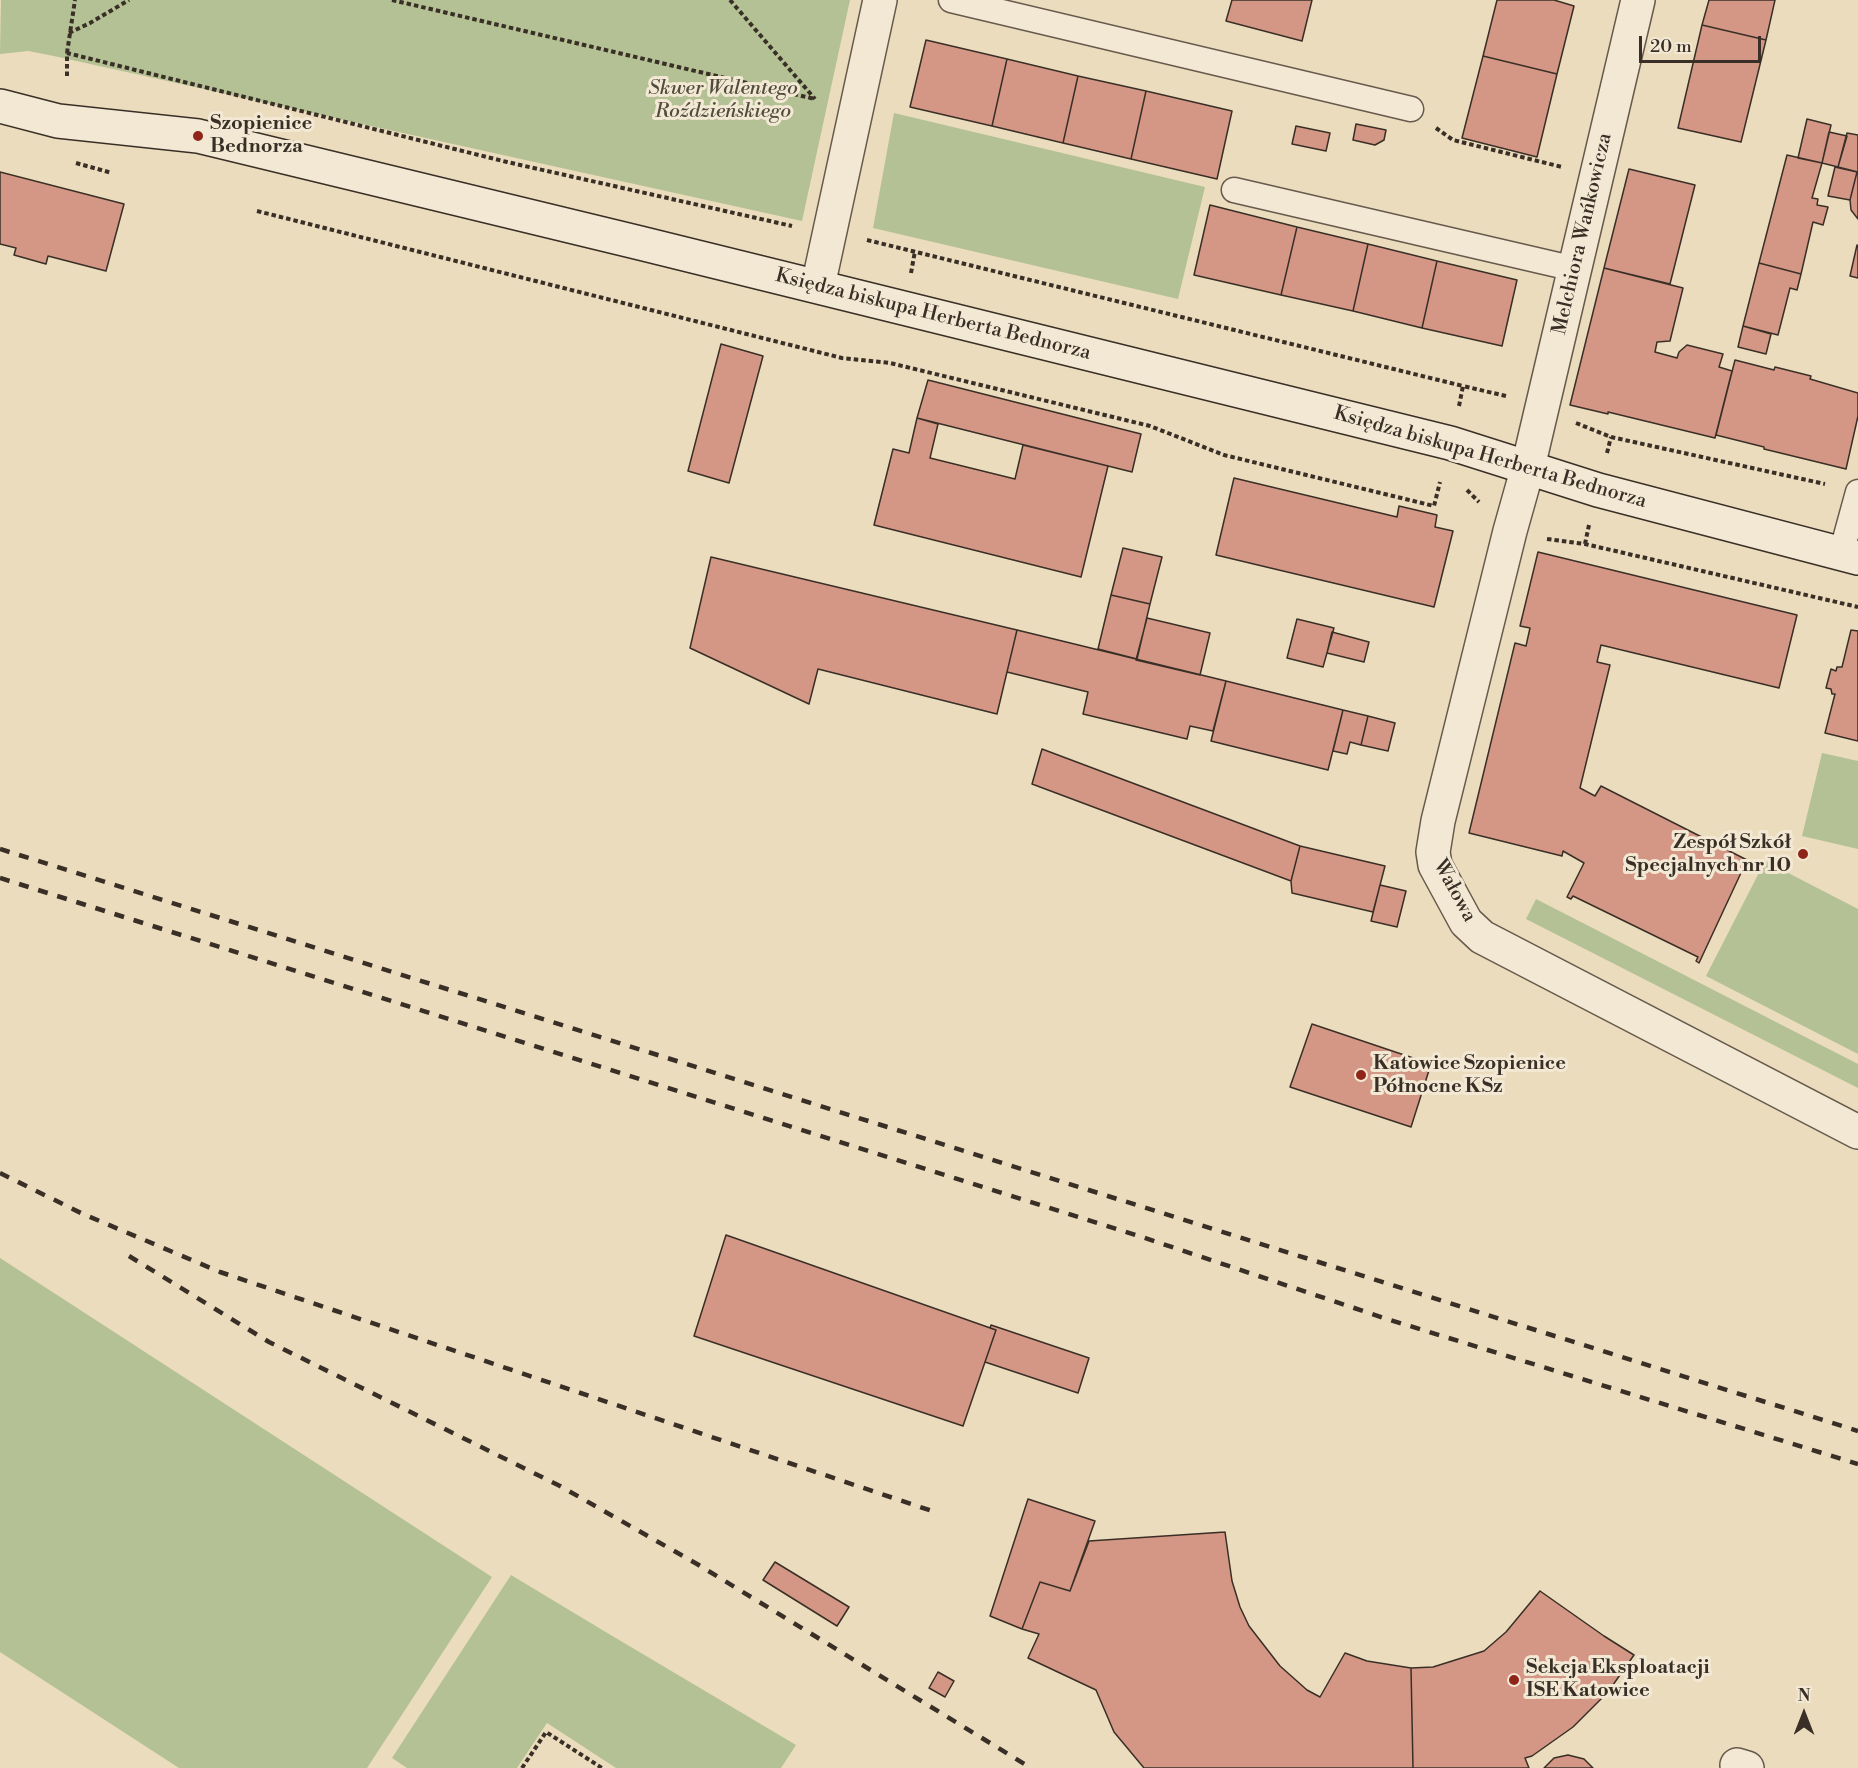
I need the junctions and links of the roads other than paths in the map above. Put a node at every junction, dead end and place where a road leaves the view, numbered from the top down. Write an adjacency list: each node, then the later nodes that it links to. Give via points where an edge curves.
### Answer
1 (880, 0): 8 (street)
2 (951, 0): 5 (lane)
3 (1638, 0): 7 (street, Melchiora Wańkowicza)
4 (0, 106): 8 (street, Księdza biskupa Herberta Bednorza, via 58,121 198,136)
5 (1411, 110)
6 (1234, 190): 7 (lane)
7 (1575, 269): 9 (street, Melchiora Wańkowicza)
8 (818, 286): 9 (street, Księdza biskupa Herberta Bednorza, via 1450,443)
9 (1528, 468): 11 (street, Księdza biskupa Herberta Bednorza); 12 (street, Wałowa, via 1438,821 1435,864 1466,922 1482,937)
10 (1847, 490): 11 (lane)
11 (1850, 556)
12 (1858, 1132)

